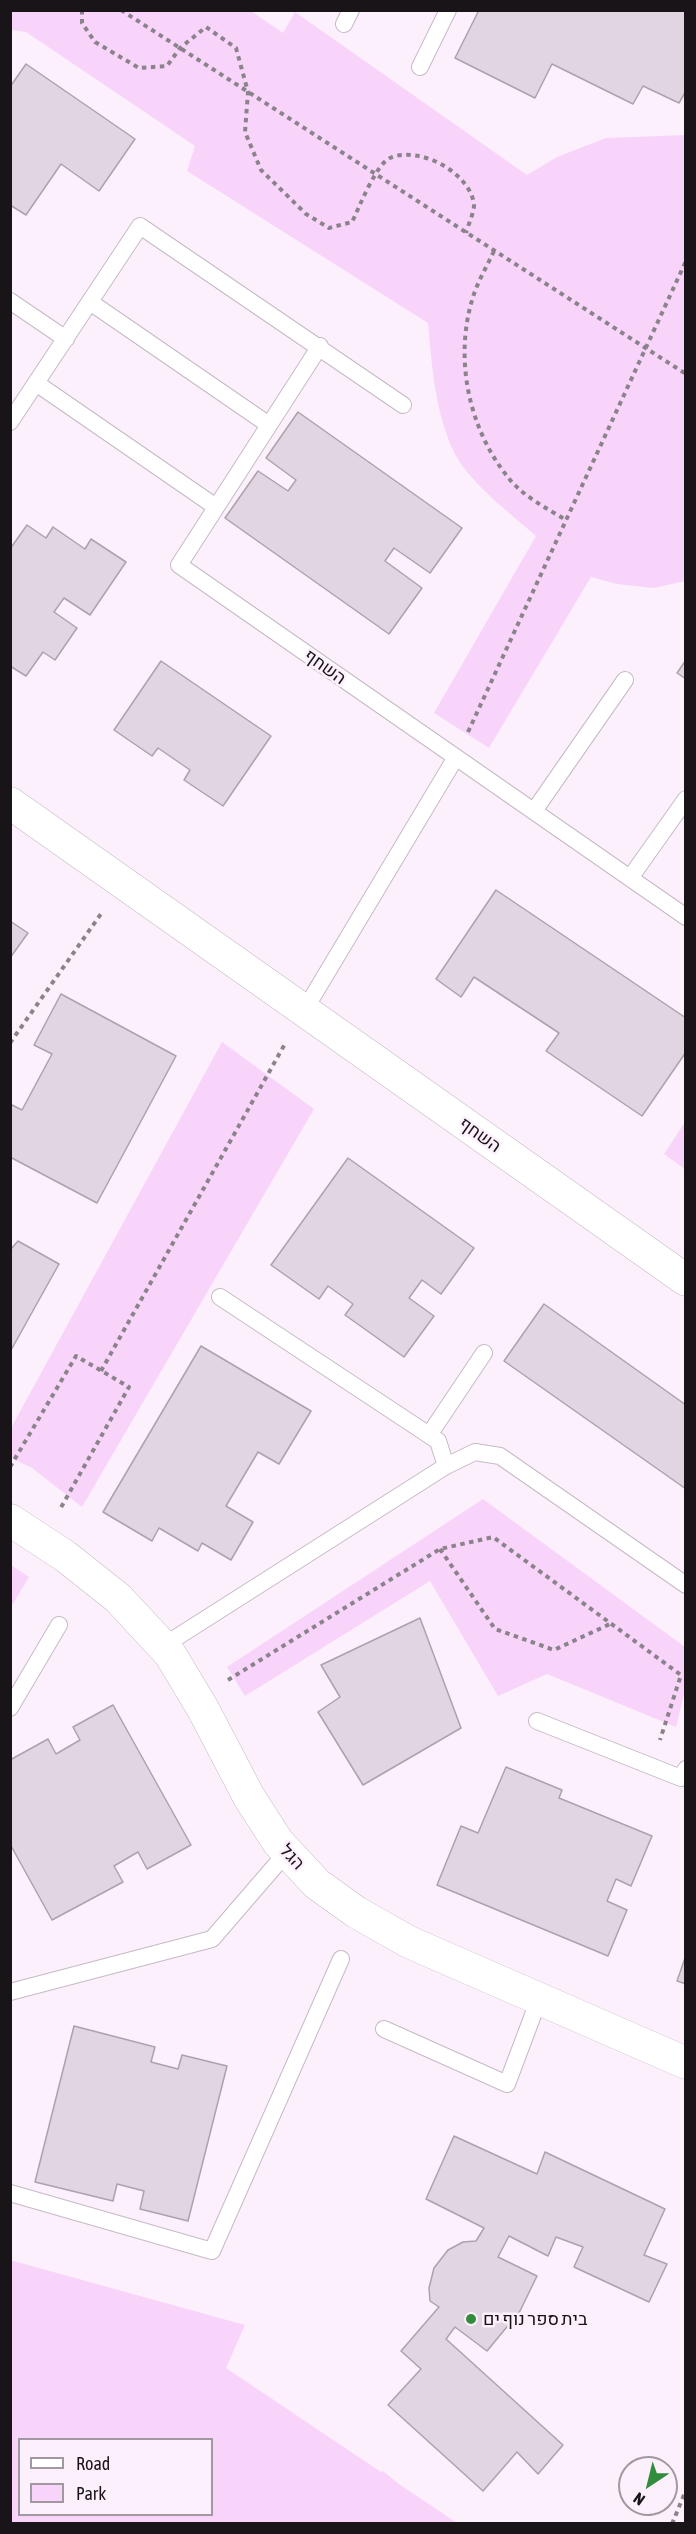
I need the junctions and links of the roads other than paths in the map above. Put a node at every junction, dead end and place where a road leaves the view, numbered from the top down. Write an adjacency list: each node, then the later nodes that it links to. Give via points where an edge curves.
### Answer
1 (448, 10): 2 (lane)
2 (420, 67)
3 (10, 301): 5 (lane)
4 (90, 302): 5 (lane); 6 (lane, via 140,226); 10 (lane)
5 (66, 339): 7 (lane)
6 (320, 346): 8 (lane); 10 (lane, השחף)
7 (36, 382): 9 (lane); 11 (lane)
8 (403, 405)
9 (12, 415)
10 (269, 425): 11 (lane, השחף)
11 (216, 507): 13 (lane, השחף, via 179,565)
12 (625, 680): 16 (lane)
13 (456, 757): 16 (lane, השחף); 19 (lane)
14 (686, 799): 17 (lane)
15 (10, 803): 19 (street, השחף)
16 (534, 812): 17 (lane, השחף)
17 (630, 878): 18 (lane, השחף)
18 (686, 916)
19 (304, 1011): 20 (street, השחף)
20 (686, 1280)
21 (220, 1297): 23 (lane)
22 (484, 1353): 23 (lane)
23 (429, 1436): 24 (lane, via 438,1441)
24 (446, 1466): 26 (lane, via 475,1452 500,1456); 28 (lane)
25 (10, 1520): 28 (street, הגל, via 118,1598)
26 (686, 1585)
27 (59, 1625): 29 (lane)
28 (163, 1646): 32 (street, הגל, via 197,1699 249,1797)
29 (10, 1708)
30 (537, 1721): 31 (lane, via 681,1778)
31 (686, 1769)
32 (287, 1852): 34 (lane, via 212,1939); 35 (street, הגל, via 317,1884 356,1912 408,1942)
33 (341, 1959): 38 (lane, via 212,2251)
34 (10, 1992)
35 (539, 1999): 36 (lane, via 507,2084); 37 (street, הגל)
36 (384, 2029)
37 (686, 2063)
38 (10, 2193)

